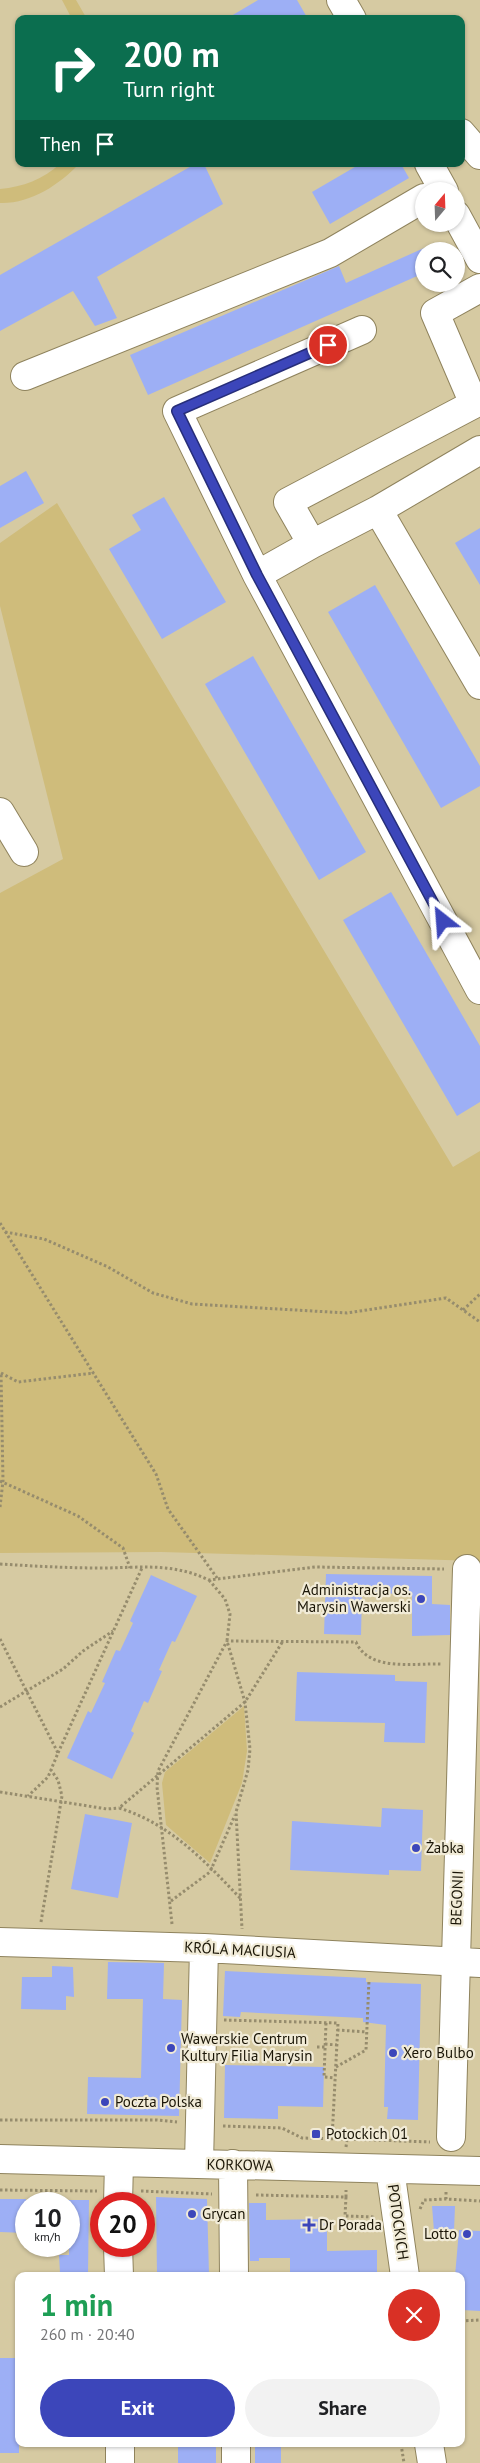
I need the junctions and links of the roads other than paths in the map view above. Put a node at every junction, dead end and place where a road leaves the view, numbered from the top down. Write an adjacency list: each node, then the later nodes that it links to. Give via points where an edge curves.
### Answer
1 (341, 0): 2 (street)
2 (350, 15)
3 (465, 138): 4 (street)
4 (480, 155)
5 (430, 167): 6 (street)
6 (434, 182)
7 (415, 204): 12 (street, via 330,253)
8 (465, 231): 9 (street)
9 (480, 259)
10 (480, 288): 13 (street, via 435,313)
11 (362, 330): 17 (street, via 177,411)
12 (25, 376)
13 (477, 402): 16 (street, via 288,502)
14 (480, 450): 15 (street)
15 (378, 510): 16 (street); 18 (street)
16 (312, 544): 17 (street)
17 (257, 575): 21 (street)
18 (480, 685)
19 (0, 812): 20 (street)
20 (24, 852)
21 (480, 990)
22 (467, 1569): 25 (street, BEGONII)
23 (0, 1942): 24 (street, KRÓLA MACIUSIA)
24 (204, 1948): 25 (street, KRÓLA MACIUSIA); 29 (street)
25 (468, 1963): 26 (street, BEGONII)
26 (451, 2137)
27 (0, 2159): 28 (street, KORKOWA)
28 (119, 2162): 29 (street, KORKOWA); 33 (street)
29 (199, 2164): 30 (street, KORKOWA)
30 (232, 2164): 31 (street, KORKOWA); 36 (street)
31 (390, 2169): 32 (street, KORKOWA); 37 (street, POTOCKICH)
32 (480, 2171)
33 (118, 2192)
34 (118, 2257): 35 (street)
35 (119, 2272)
36 (234, 2272)
37 (405, 2272)
38 (120, 2447): 41 (street)
39 (236, 2447): 42 (street)
40 (430, 2447): 43 (street)
41 (120, 2463)
42 (236, 2463)
43 (432, 2463)

